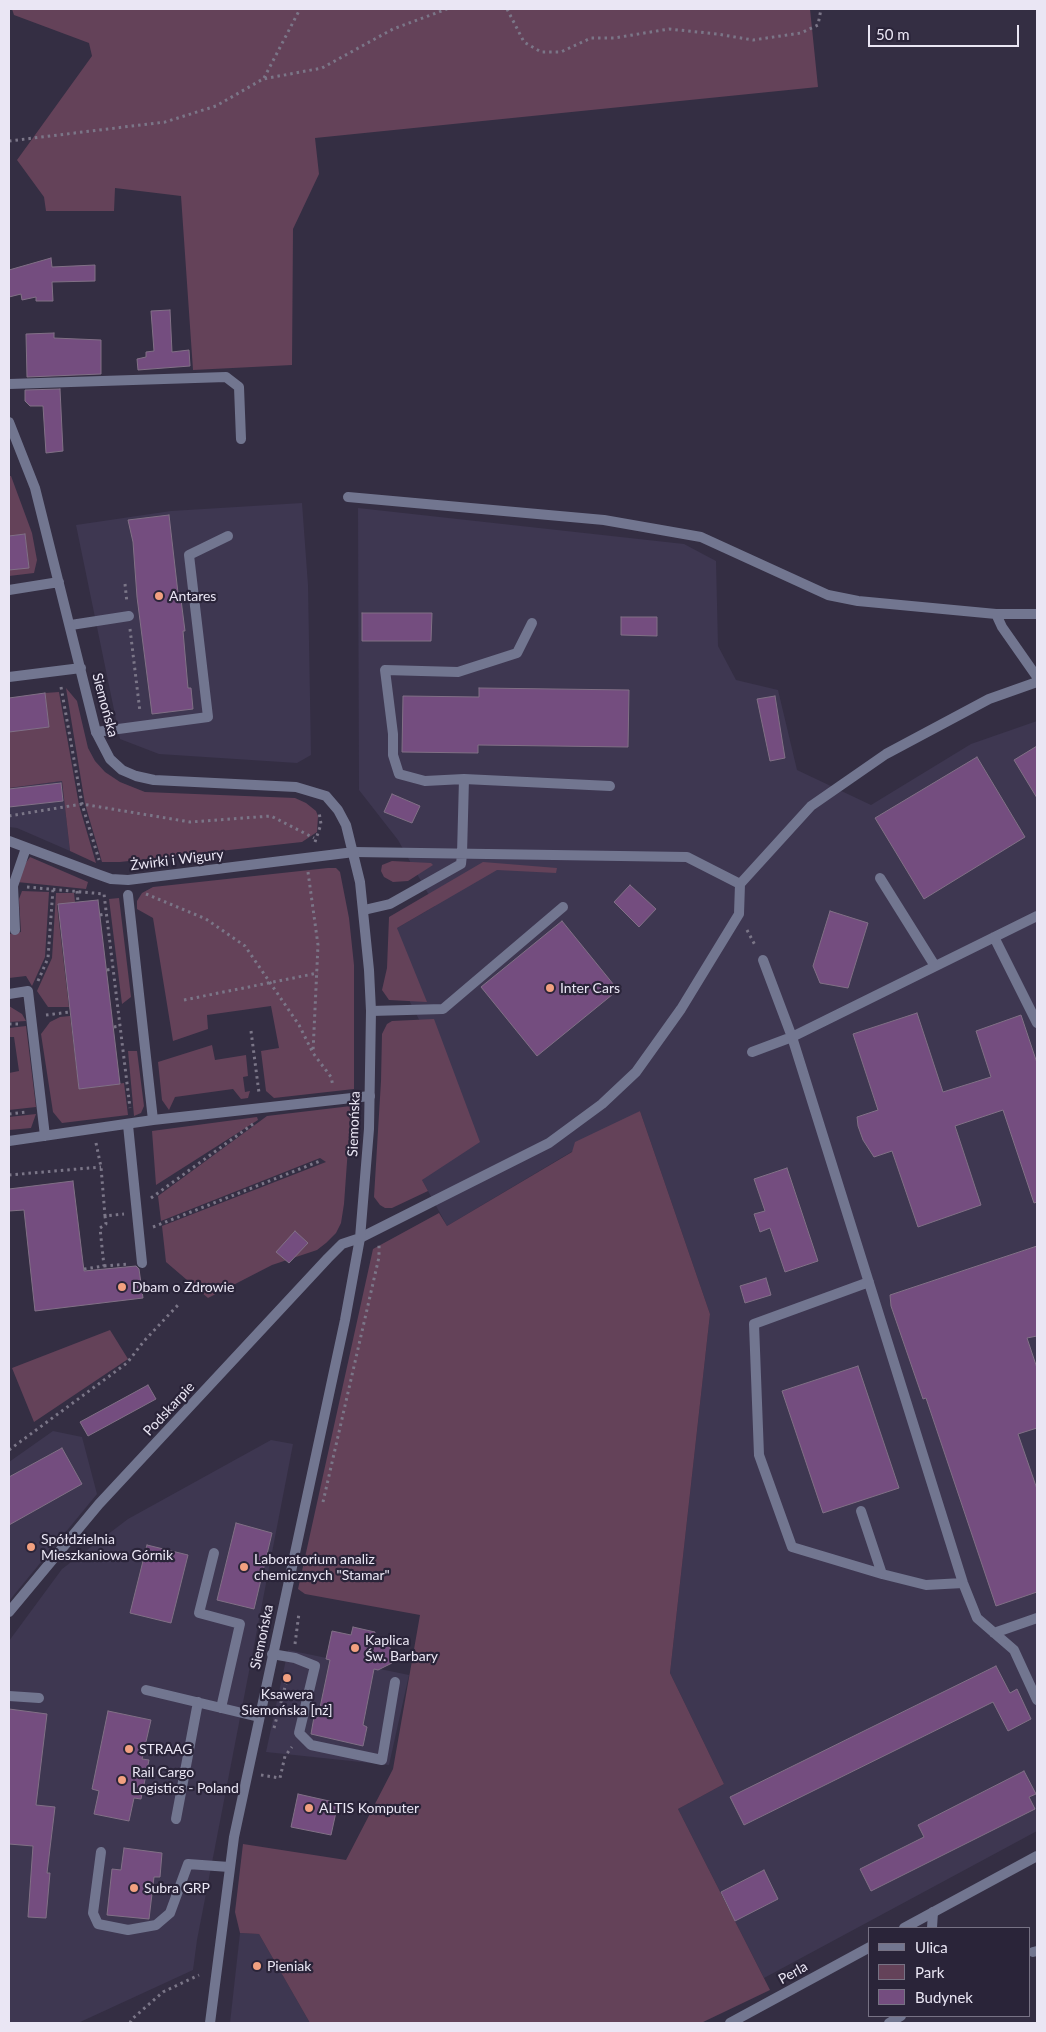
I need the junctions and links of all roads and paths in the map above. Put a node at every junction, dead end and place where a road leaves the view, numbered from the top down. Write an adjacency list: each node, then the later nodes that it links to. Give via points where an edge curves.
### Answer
1 (300, 9): 5 (path)
2 (447, 9): 5 (path, via 393,29 322,68)
3 (507, 9): 4 (path, via 524,42 541,52 561,52 591,38 614,38 669,29 752,40 801,33 818,25)
4 (821, 9)
5 (263, 79): 6 (path, via 216,106 165,122)
6 (9, 141)
7 (9, 384): 9 (street, via 226,377 239,387)
8 (9, 422): 12 (street, Siemońska, via 35,488)
9 (241, 439)
10 (348, 497): 15 (street, via 604,520 701,537 828,595 858,601)
11 (228, 536): 25 (street, via 189,555 208,717)
12 (60, 582): 14 (street); 19 (street, Siemońska)
13 (125, 584): 17 (path)
14 (9, 590)
15 (996, 614): 16 (street); 22 (street)
16 (1037, 614)
17 (129, 616): 19 (street); 25 (path)
18 (532, 622): 27 (street, via 517,653 458,672 385,670 393,755 399,774 425,782)
19 (70, 625): 20 (street, Siemońska)
20 (81, 668): 21 (street); 26 (street, Siemońska)
21 (9, 677)
22 (1037, 677)
23 (1037, 682): 41 (street, via 989,700 886,754 811,806)
24 (62, 687): 29 (path)
25 (141, 725): 26 (street)
26 (96, 732): 36 (street, Siemońska, via 110,759 122,770 136,776 186,782 296,787 326,796 346,825)
27 (464, 779): 28 (street); 37 (street)
28 (610, 786)
29 (82, 804): 31 (path); 32 (path, via 190,822 271,816); 39 (path)
30 (314, 808): 32 (path, via 319,812 321,824)
31 (9, 816)
32 (314, 838): 34 (path); 38 (path)
33 (9, 841): 35 (street, Żwirki i Wigury)
34 (309, 841)
35 (26, 848): 38 (street, Żwirki i Wigury, via 111,879 128,880); 42 (street)
36 (354, 852): 37 (street, Żwirki i Wigury); 38 (street, Żwirki i Wigury); 50 (street, Siemońska)
37 (462, 854): 41 (street, Żwirki i Wigury, via 687,857); 50 (street, via 461,864 390,904)
38 (316, 855): 61 (path, via 317,865 308,866 318,946)
39 (100, 864)
40 (880, 878): 58 (street)
41 (740, 884): 52 (street)
42 (13, 886): 44 (path); 55 (street)
43 (147, 888): 62 (path, via 142,890 206,919 245,946)
44 (53, 889): 45 (path); 63 (path, via 48,958 35,989)
45 (77, 891): 46 (path); 48 (path)
46 (104, 894): 47 (path); 51 (path)
47 (128, 895): 79 (street)
48 (78, 902)
49 (563, 907): 66 (street, via 443,1009)
50 (364, 910): 66 (street, Siemońska)
51 (106, 914): 53 (path); 59 (path)
52 (739, 914): 57 (path); 89 (street, Podskarpie, via 681,1009 636,1072 602,1104 549,1143)
53 (100, 915)
54 (1037, 916): 56 (street)
55 (15, 930)
56 (994, 937): 58 (street); 69 (street)
57 (763, 960): 73 (street)
58 (935, 966): 73 (street)
59 (113, 969): 60 (path); 70 (path)
60 (107, 970)
61 (318, 974): 62 (path); 75 (path)
62 (271, 983): 65 (path); 75 (path)
63 (28, 991): 64 (street); 68 (street)
64 (9, 994)
65 (184, 1000)
66 (371, 1011): 76 (street, Siemońska)
67 (70, 1012): 68 (path)
68 (30, 1017): 82 (street)
69 (1037, 1023)
70 (120, 1026): 71 (path); 80 (path)
71 (114, 1027)
72 (251, 1031): 78 (path)
73 (792, 1037): 74 (street); 95 (street)
74 (752, 1052)
75 (313, 1053): 77 (path, via 331,1077)
76 (370, 1096): 77 (street); 91 (street, Siemońska)
77 (337, 1099): 78 (street)
78 (261, 1108): 79 (street); 87 (path, via 262,1118)
79 (153, 1120): 80 (street)
80 (130, 1124): 81 (street); 87 (street)
81 (93, 1129): 82 (street); 85 (path)
82 (45, 1136): 83 (street)
83 (9, 1141)
84 (320, 1161): 90 (path)
85 (101, 1166): 86 (path); 88 (path)
86 (9, 1175)
87 (137, 1208): 88 (path, via 128,1213); 90 (street)
88 (105, 1216): 93 (path, via 106,1224 100,1228)
89 (379, 1229): 91 (street, Podskarpie); 98 (path, via 379,1257)
90 (139, 1232): 92 (street)
91 (360, 1238): 104 (street, Podskarpie, via 342,1244 328,1258 99,1504); 107 (street, Siemońska)
92 (142, 1263): 93 (path)
93 (104, 1266): 94 (path)
94 (84, 1269)
95 (869, 1282): 101 (street, via 754,1324 759,1455 792,1547); 102 (street)
96 (178, 1305): 97 (path, via 127,1363)
97 (9, 1450)
98 (323, 1503)
99 (861, 1511): 101 (street)
100 (214, 1553): 115 (street, via 199,1613 240,1624)
101 (882, 1574): 102 (street, via 926,1585)
102 (962, 1583): 106 (street, via 977,1618)
103 (299, 1607): 108 (path)
104 (9, 1612)
105 (1037, 1618): 106 (street)
106 (994, 1633): 113 (street, via 1014,1650)
107 (272, 1654): 108 (street); 116 (street, Siemońska)
108 (292, 1658): 109 (street, via 316,1666 299,1733 311,1745 382,1760); 117 (path)
109 (395, 1682)
110 (146, 1690): 114 (street)
111 (9, 1696): 112 (street)
112 (39, 1698)
113 (1037, 1700)
114 (198, 1702): 115 (street); 120 (street)
115 (221, 1708): 116 (street)
116 (259, 1717): 123 (street, Siemońska)
117 (273, 1730)
118 (286, 1753): 119 (path, via 280,1778)
119 (260, 1775)
120 (176, 1819)
121 (101, 1852): 123 (street, via 93,1913 98,1924 128,1930 156,1926 170,1913 188,1864)
122 (1037, 1856): 124 (street)
123 (229, 1867): 132 (street, Siemońska)
124 (933, 1912): 125 (street); 126 (street)
125 (906, 1927)
126 (932, 1927)
127 (868, 1948): 133 (street, Perla)
128 (201, 1966): 129 (path)
129 (200, 1975): 130 (path); 131 (path, via 163,1992)
130 (198, 1985)
131 (130, 2023)
132 (210, 2023)
133 (730, 2023)

